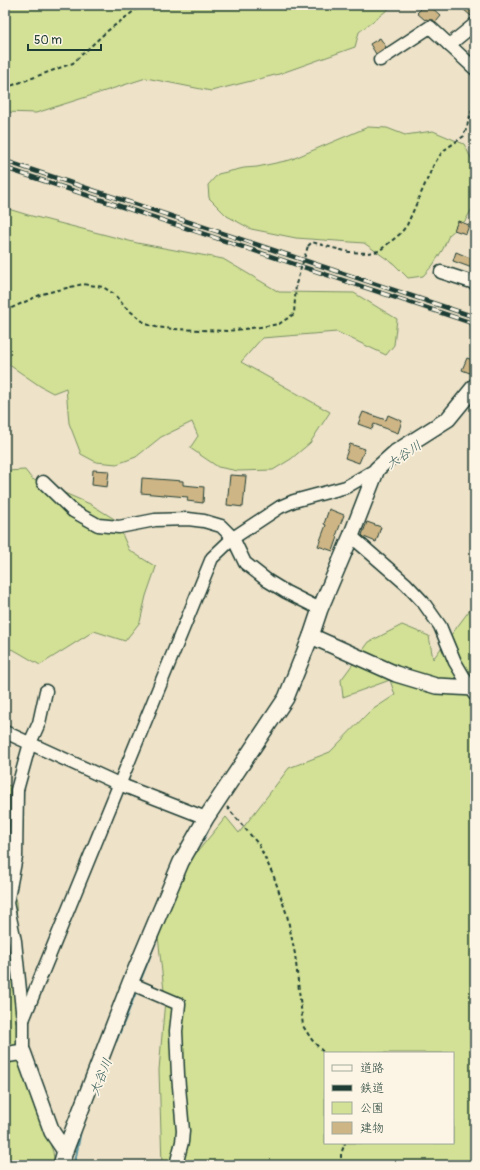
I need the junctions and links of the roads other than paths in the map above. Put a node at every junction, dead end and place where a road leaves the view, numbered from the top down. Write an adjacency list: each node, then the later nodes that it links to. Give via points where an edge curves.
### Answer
1 (475, 24): 2 (street)
2 (449, 45): 3 (street, via 430,27); 4 (street)
3 (380, 60)
4 (475, 68)
5 (441, 272): 6 (street)
6 (475, 283)
7 (475, 386): 8 (street, via 448,419 396,452)
8 (377, 469): 10 (street); 11 (street, via 346,487 280,507)
9 (43, 482): 11 (street, via 73,511 98,525 119,527 154,520 188,519 221,526)
10 (351, 536): 12 (street); 15 (street, via 423,602 440,626 455,662)
11 (233, 538): 12 (street, via 245,563 268,581); 18 (street, via 212,558)
12 (320, 609): 13 (street)
13 (311, 636): 15 (street, via 396,674 436,686); 19 (street, via 286,698)
14 (46, 691): 17 (street, via 39,723)
15 (474, 691)
16 (5, 732): 17 (street)
17 (30, 743): 18 (street); 21 (street, via 17,790 16,857 7,903)
18 (119, 784): 19 (street); 21 (street)
19 (206, 818): 20 (street, via 181,862)
20 (130, 983): 24 (street); 25 (street, via 179,1004 176,1031 183,1131)
21 (23, 1020): 22 (street)
22 (23, 1052): 23 (street); 24 (street)
23 (5, 1055)
24 (63, 1158)
25 (176, 1165)

